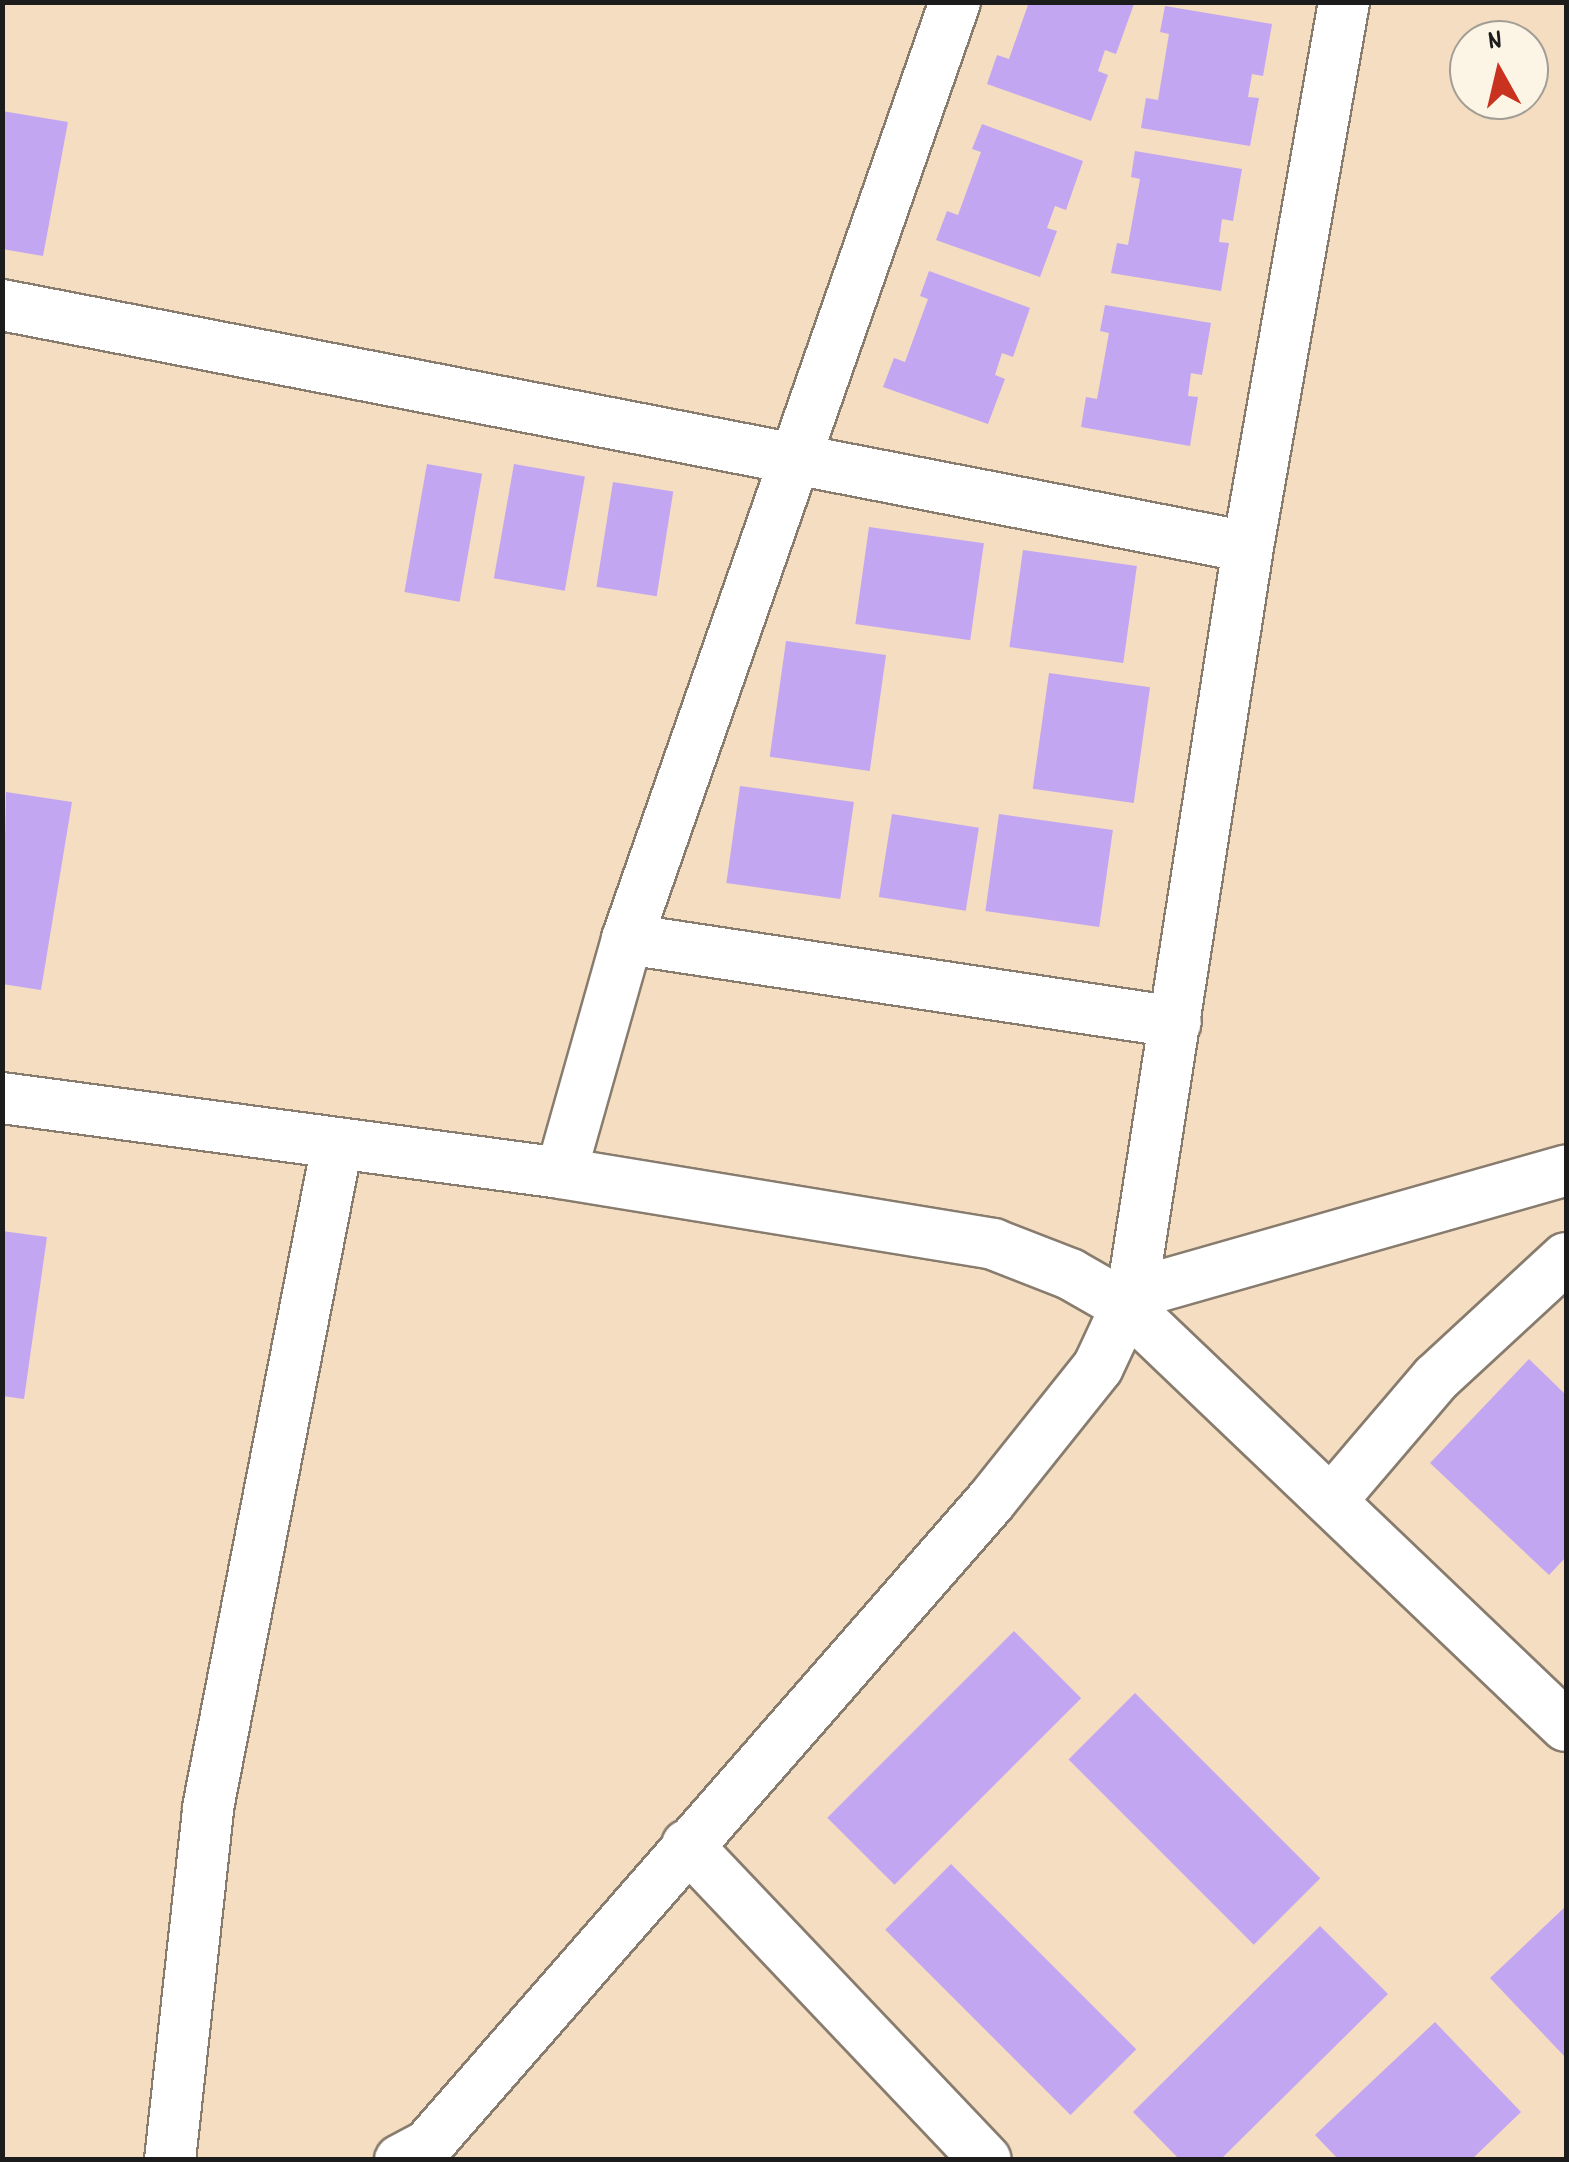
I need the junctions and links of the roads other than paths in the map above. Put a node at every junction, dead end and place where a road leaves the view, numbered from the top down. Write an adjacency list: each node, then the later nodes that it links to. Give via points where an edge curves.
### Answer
1 (956, 2): 4 (street)
2 (1344, 2): 5 (street)
3 (2, 305): 4 (street)
4 (795, 454): 5 (street); 6 (street)
5 (1248, 547): 7 (street)
6 (628, 940): 7 (street); 11 (street)
7 (1176, 1022): 13 (street)
8 (2, 1098): 9 (street)
9 (337, 1145): 11 (street); 17 (street, via 208,1808)
10 (1566, 1170): 13 (street)
11 (560, 1173): 13 (street, via 993,1244)
12 (1566, 1258): 14 (street, via 1436,1378)
13 (1129, 1300): 14 (street); 16 (street, via 1098,1367 991,1501)
14 (1331, 1501): 15 (street)
15 (1566, 1726)
16 (687, 1845): 18 (street, via 428,2145); 19 (street)
17 (170, 2160)
18 (400, 2160)
19 (986, 2160)

